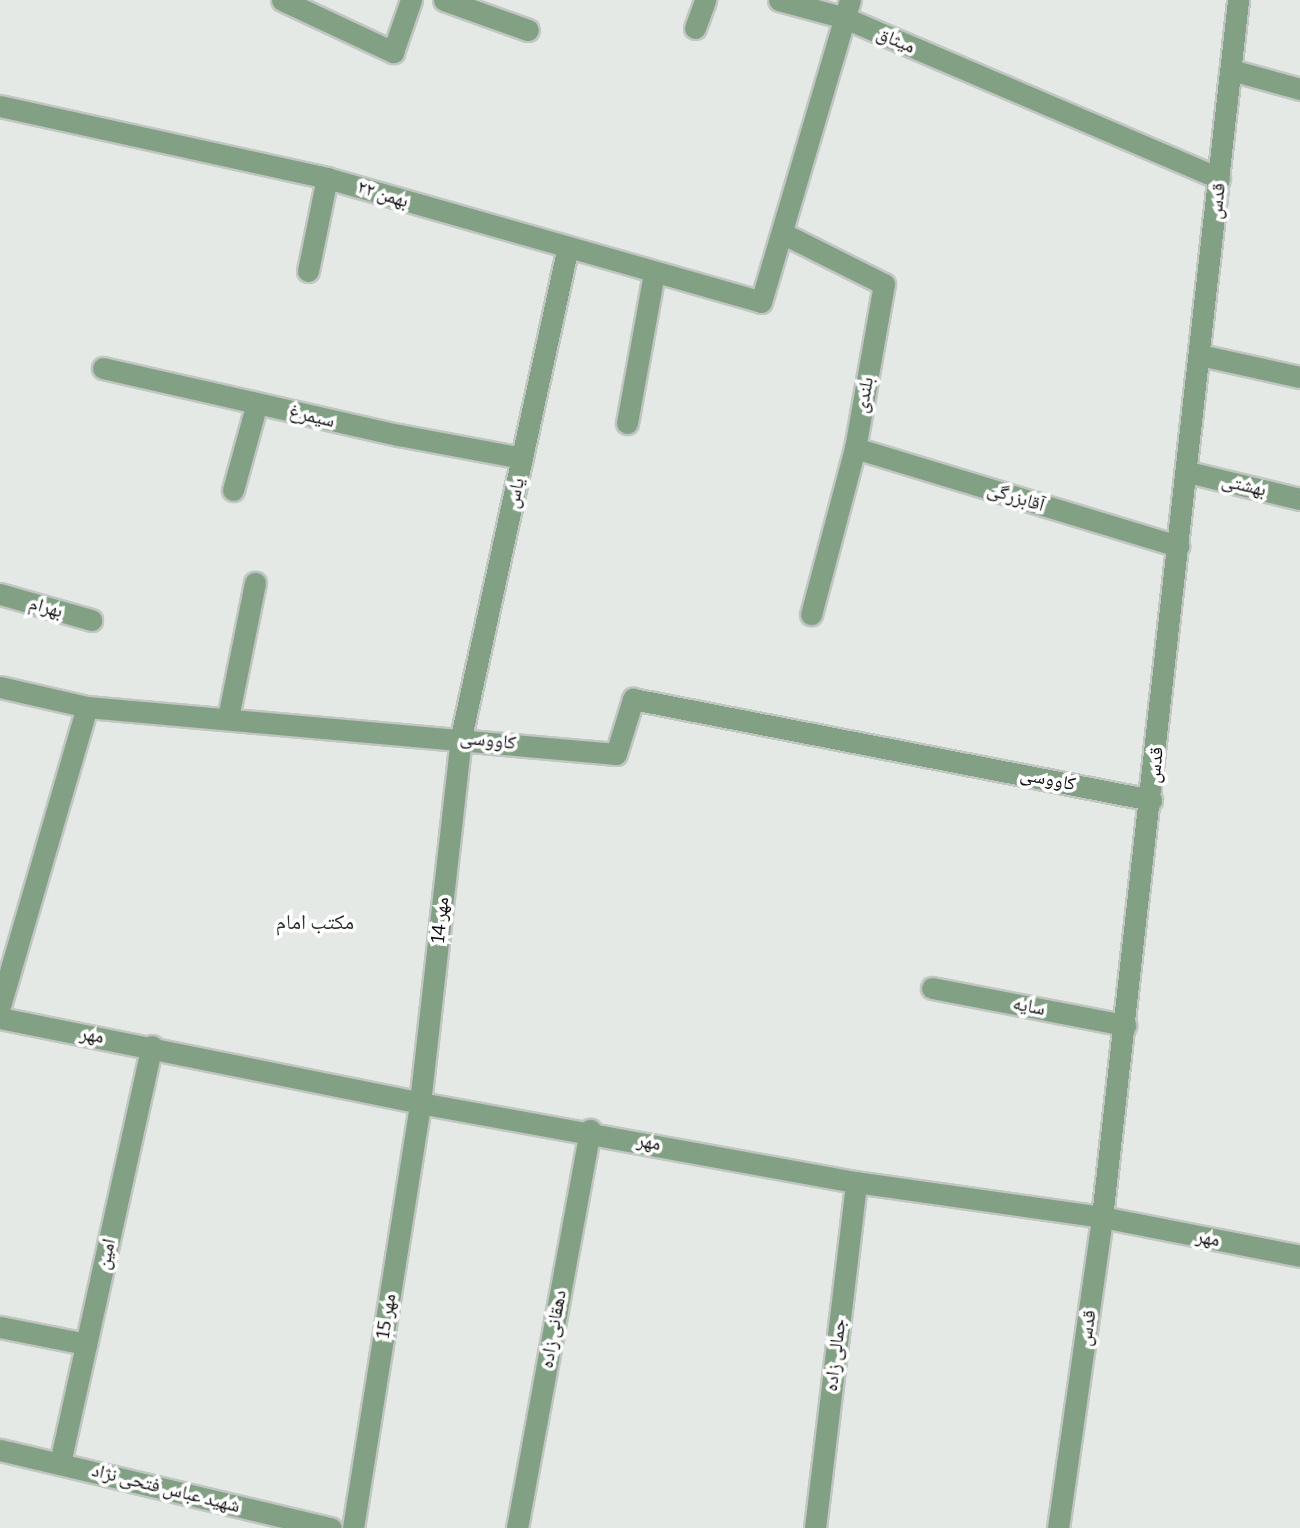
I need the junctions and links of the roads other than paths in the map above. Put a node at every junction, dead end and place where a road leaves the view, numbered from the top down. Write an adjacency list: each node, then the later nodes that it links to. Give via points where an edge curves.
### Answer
1 (282, 0): 2 (street, via 393,52)
2 (411, 0)
3 (444, 0): 9 (street)
4 (705, 0): 8 (street)
5 (779, 0): 7 (street, میثاق)
6 (1238, 0): 10 (street, قدس)
7 (848, 9): 14 (street, میثاق); 15 (street)
8 (695, 28)
9 (528, 30)
10 (1231, 70): 11 (street); 14 (street, قدس)
11 (1300, 89)
12 (0, 106): 13 (street, ۲۲ بهمن)
13 (327, 178): 16 (street, ۲۲ بهمن); 17 (street)
14 (1219, 178): 19 (street, قدس)
15 (782, 233): 18 (street, ۲۲ بهمن, via 761,302); 24 (street, بلندی, via 884,284)
16 (567, 249): 18 (street, ۲۲ بهمن); 25 (street, یاس)
17 (308, 271)
18 (654, 273): 23 (street)
19 (1200, 355): 21 (street); 26 (street, قدس)
20 (103, 368): 22 (street, سیمرغ)
21 (1300, 377)
22 (257, 403): 25 (street, سیمرغ); 27 (street)
23 (627, 424)
24 (855, 448): 29 (street, آقابزرگی); 32 (street, بلندی)
25 (522, 458): 37 (street, یاس)
26 (1188, 472): 28 (street, بهشتی); 29 (street, قدس)
27 (233, 490)
28 (1300, 499)
29 (1178, 546): 38 (street, قدس)
30 (255, 583): 36 (street)
31 (0, 593): 33 (street, بهرام)
32 (811, 614)
33 (91, 620)
34 (0, 687): 35 (street, کاووسی)
35 (87, 707): 36 (street, کاووسی); 40 (street)
36 (228, 718): 37 (street, کاووسی)
37 (461, 737): 38 (street, کاووسی, via 616,754 633,699); 44 (street, مهر 14)
38 (1151, 800): 42 (street, قدس)
39 (932, 988): 42 (street, سایه)
40 (0, 1006)
41 (0, 1018): 43 (street, مهر)
42 (1125, 1025): 47 (street, قدس)
43 (152, 1046): 44 (street, مهر); 50 (street, امین)
44 (420, 1103): 45 (street, مهر); 54 (street, مهر 15)
45 (590, 1130): 46 (street, مهر); 55 (street, دهقانی زاده)
46 (856, 1182): 47 (street, مهر); 56 (street, جمالی زاده)
47 (1102, 1217): 48 (street, مهر); 57 (street, قدس)
48 (1300, 1256)
49 (0, 1327): 50 (street)
50 (86, 1345): 52 (street, امین)
51 (0, 1450): 52 (street, شهید عباس فتحی نژاد)
52 (61, 1463): 53 (street, شهید عباس فتحی نژاد)
53 (331, 1528)
54 (353, 1528)
55 (517, 1528)
56 (815, 1528)
57 (1058, 1528)

